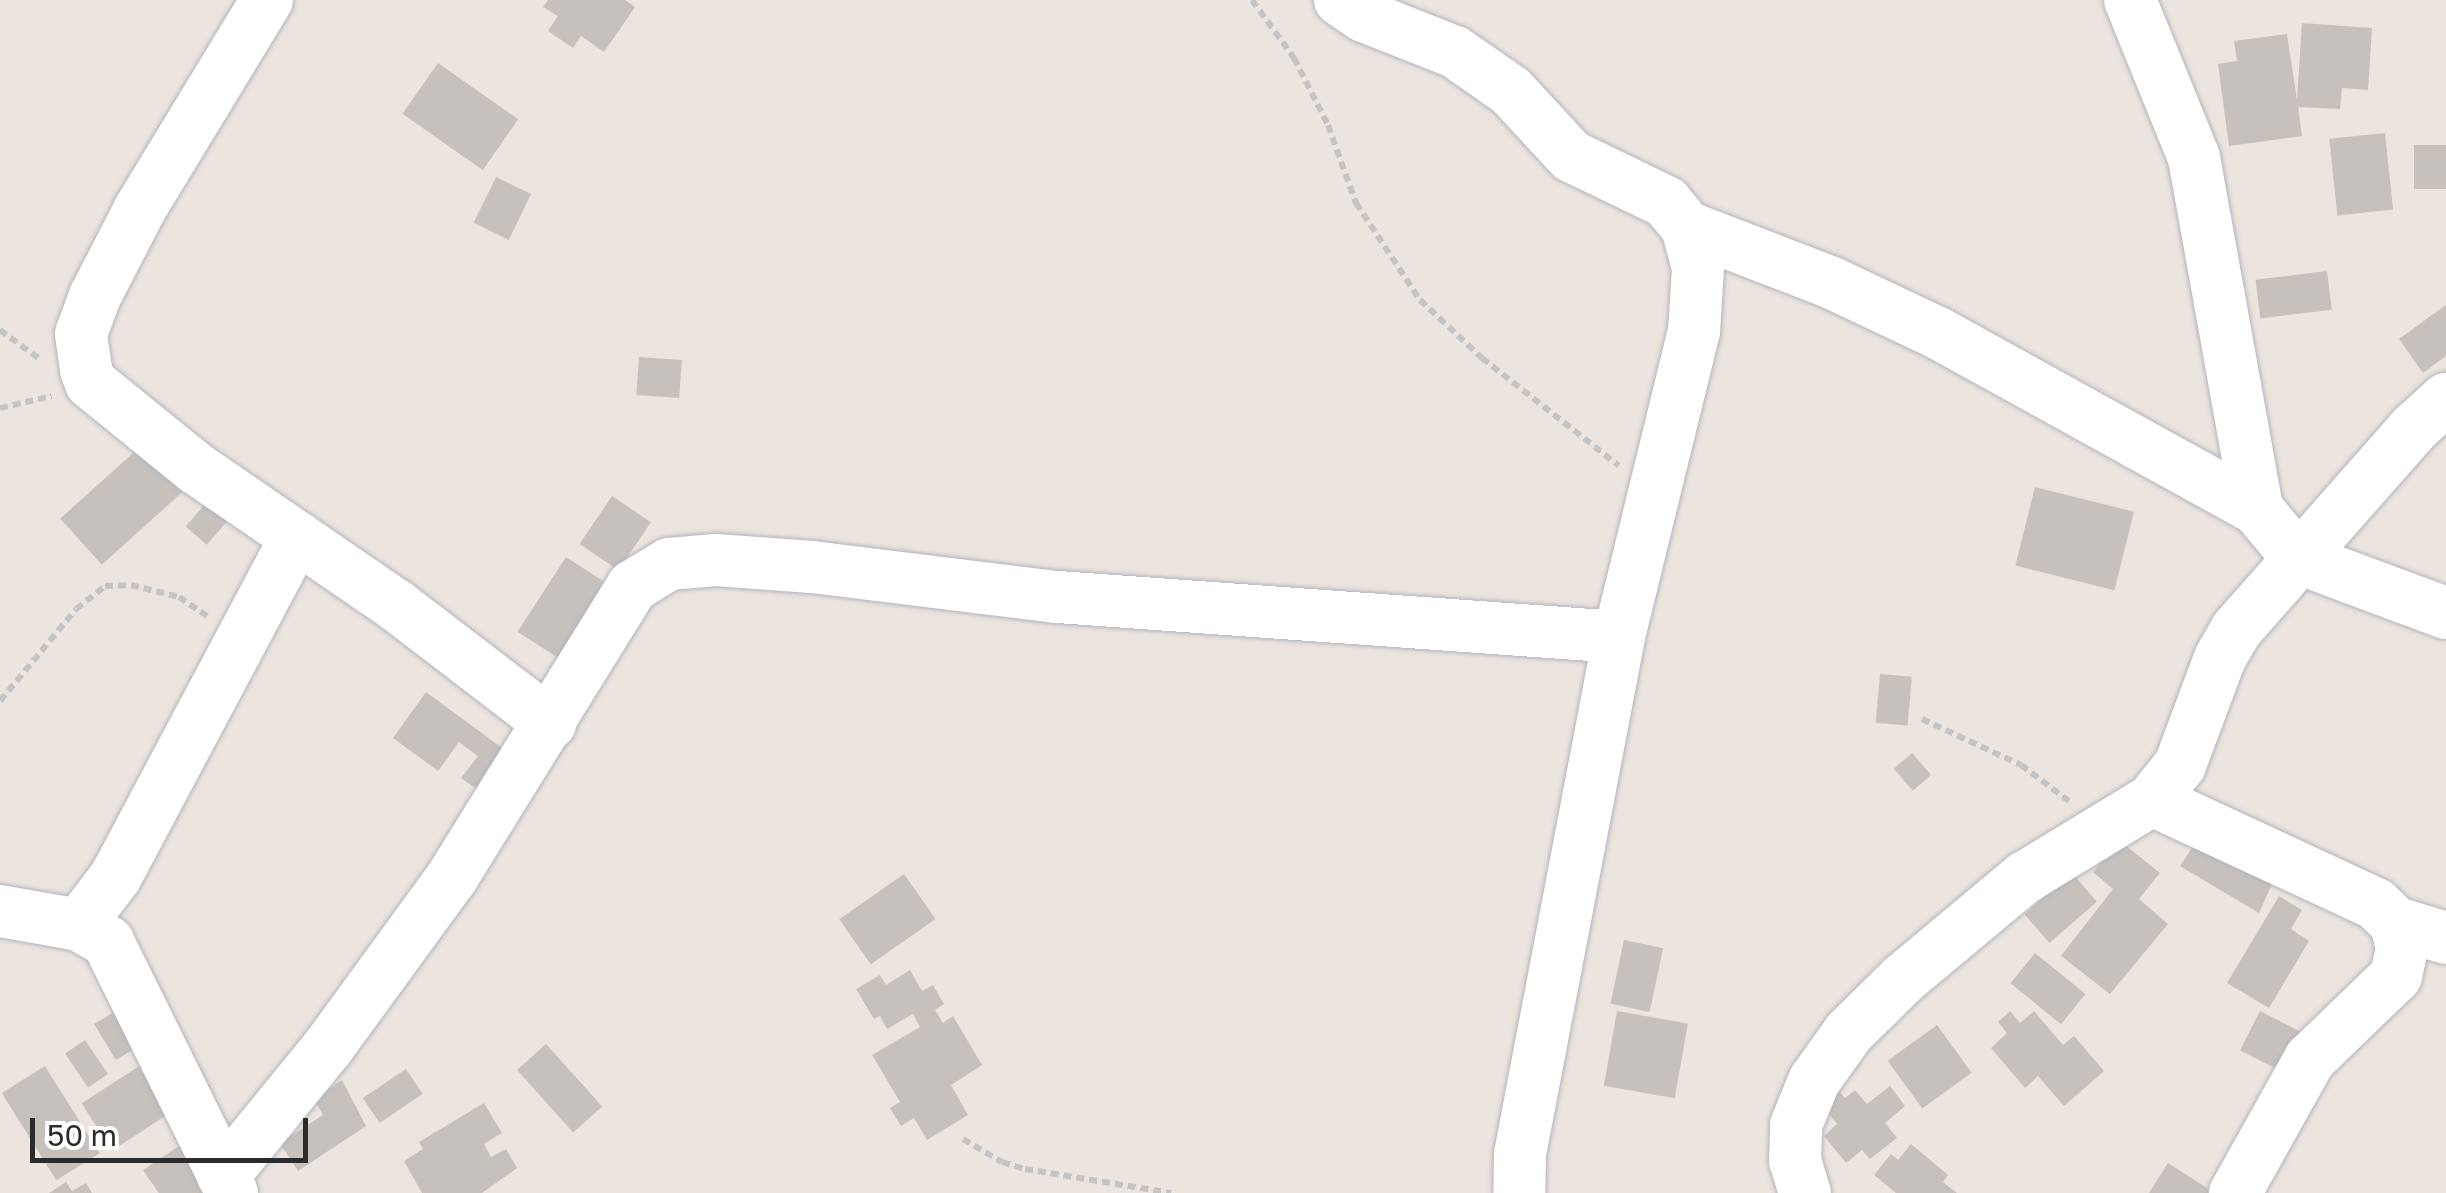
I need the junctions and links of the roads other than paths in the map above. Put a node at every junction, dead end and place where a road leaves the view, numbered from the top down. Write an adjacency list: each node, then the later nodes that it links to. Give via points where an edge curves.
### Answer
1 (267, 0): 7 (street, via 140,209 95,296 80,352 91,383 197,469)
2 (1340, 0): 4 (street, via 1486,72 1571,156 1666,202)
3 (2130, 0): 6 (street, via 2194,158)
4 (1687, 227): 6 (street, via 1938,332); 10 (street, via 1698,268 1694,331)
5 (2446, 400): 8 (street)
6 (2257, 509): 8 (street)
7 (296, 536): 11 (street); 15 (street, via 116,876)
8 (2298, 558): 9 (street); 12 (street, via 2236,630 2180,765)
9 (2446, 613)
10 (1619, 636): 11 (street, via 1058,597 716,560 669,564 632,586); 19 (street)
11 (550, 723): 18 (street, via 451,879)
12 (2152, 800): 14 (street, via 2376,904); 17 (street, via 2024,878 1848,1032 1814,1081 1796,1124)
13 (0, 911): 15 (street)
14 (2396, 922): 16 (street); 20 (street, via 2402,948 2396,976 2310,1060)
15 (79, 924): 18 (street, via 108,942)
16 (2446, 938)
17 (1795, 1182)
18 (227, 1184)
19 (1518, 1193)
20 (2235, 1193)

